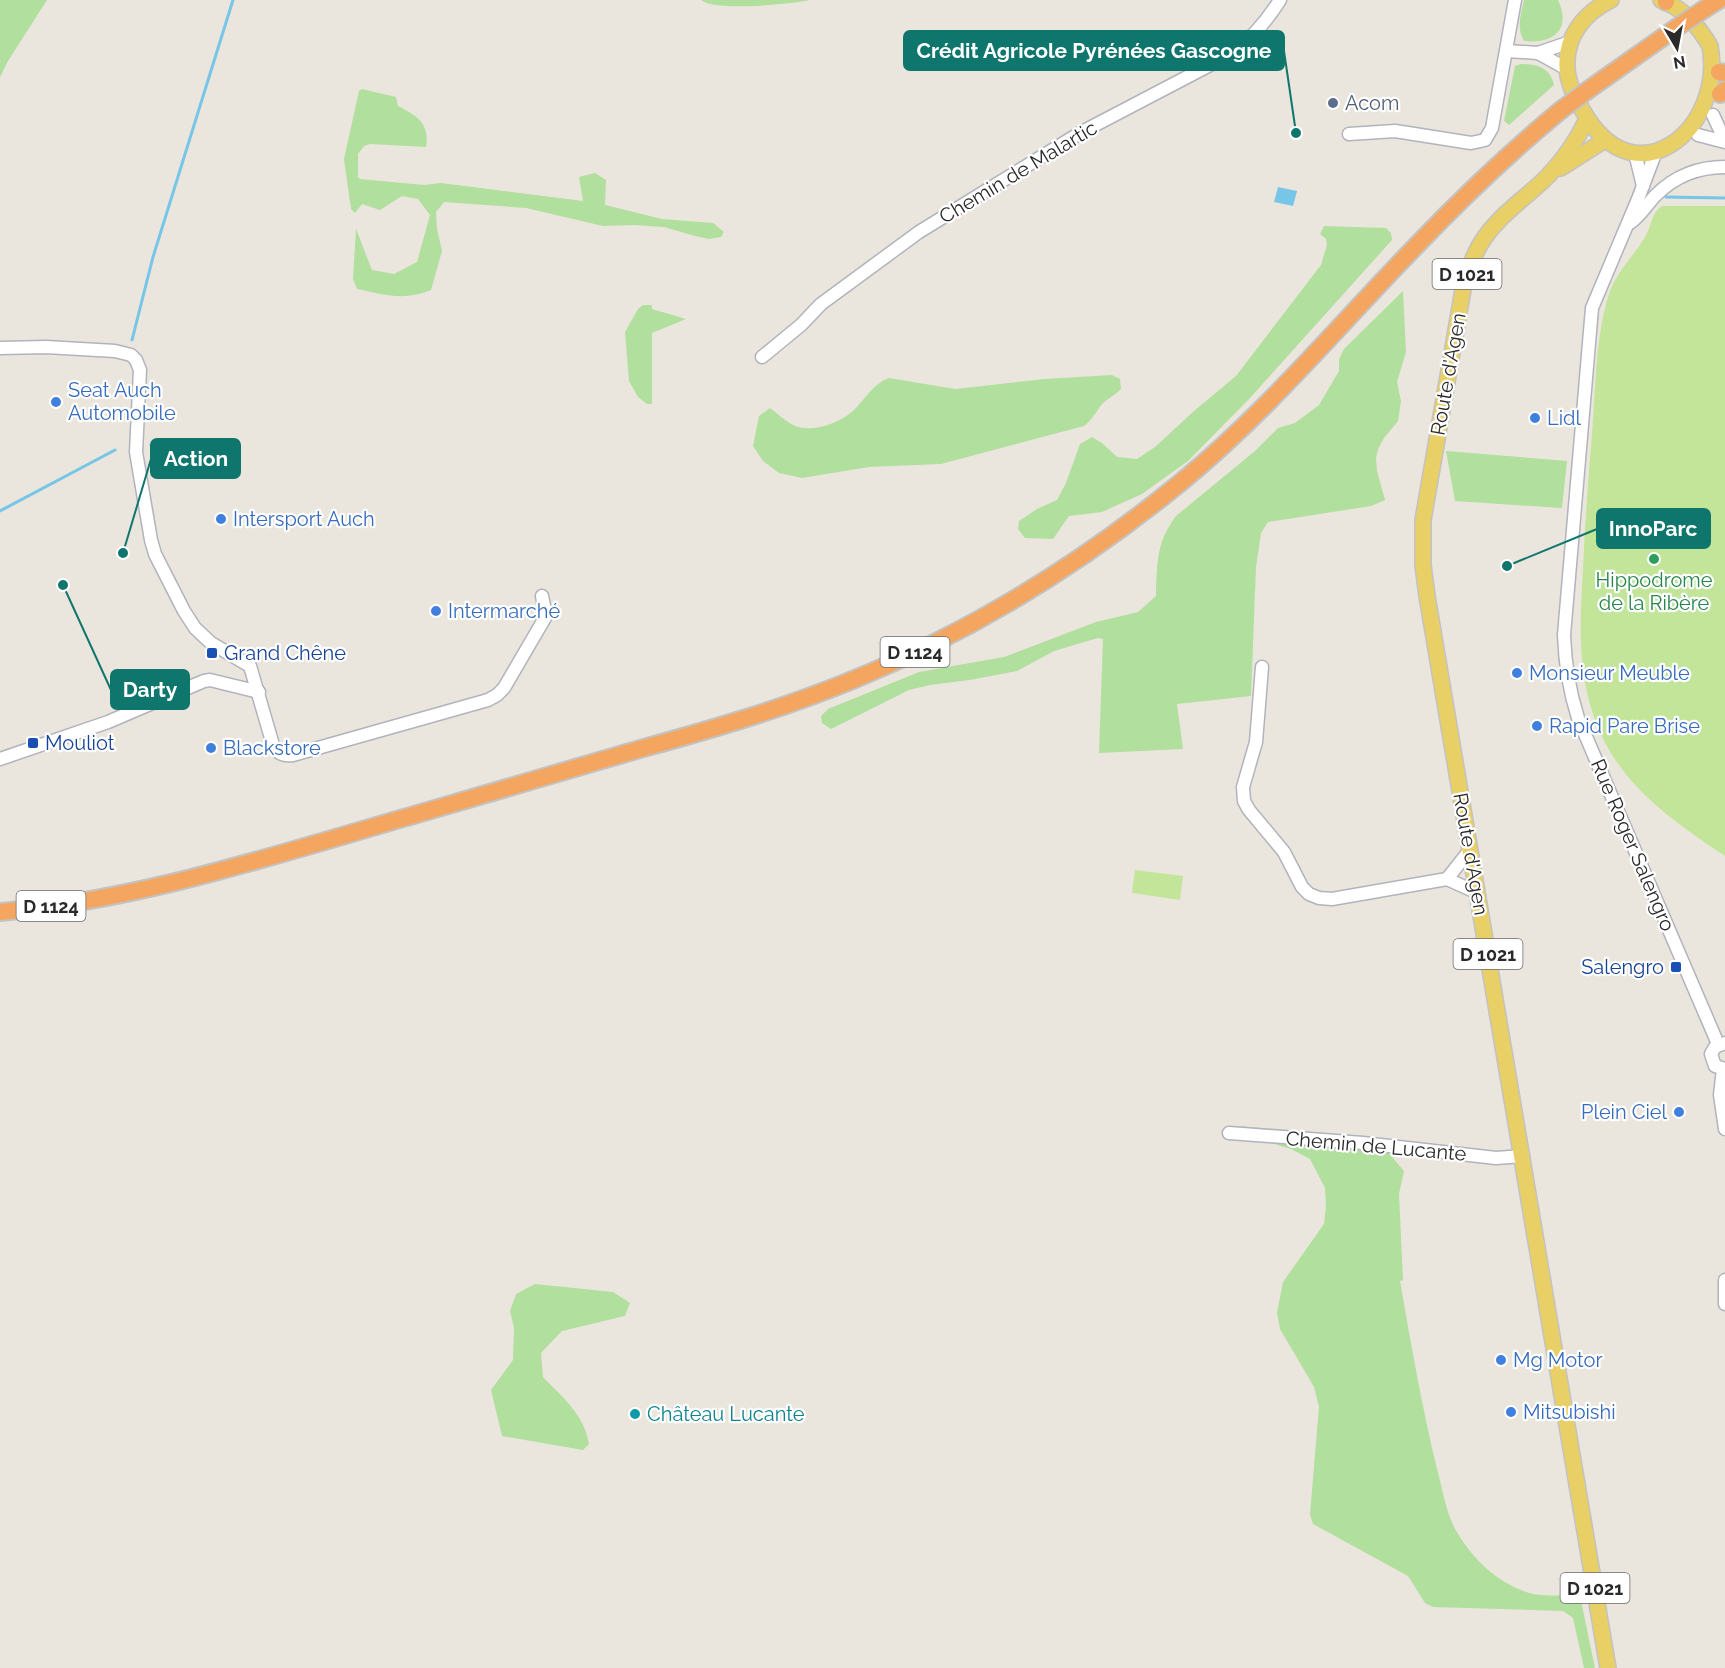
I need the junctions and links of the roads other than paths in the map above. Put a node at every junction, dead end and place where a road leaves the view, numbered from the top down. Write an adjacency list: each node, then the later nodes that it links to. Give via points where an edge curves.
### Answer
1 (1280, 0): 26 (street, Chemin de Malartic, via 1264,24 1231,54 1080,133 919,232 821,304)
2 (1515, 0): 8 (street)
3 (1611, 0): 6 (main road)
4 (1719, 0): 34 (highway, D 1124, bridge, via 1588,90 1480,181 1283,389 1212,456 1075,562 980,619 857,678 747,719 184,879)
5 (1665, 1): 11 (main road, via 1700,29)
6 (1589, 6): 7 (main road)
7 (1570, 42): 9 (street); 10 (main road)
8 (1507, 51): 9 (street); 15 (street, via 1492,128 1485,140 1471,143 1395,131)
9 (1538, 53): 10 (street)
10 (1567, 69): 14 (main road, via 1572,90)
11 (1722, 72): 12 (main road)
12 (1722, 92): 13 (main road)
13 (1713, 115): 16 (main road); 18 (street)
14 (1587, 119): 17 (main road); 22 (main road, Route d'Agen / D 1021, via 1572,148)
15 (1350, 134)
16 (1698, 135): 18 (street); 20 (main road, via 1683,145)
17 (1605, 140): 19 (main road); 22 (main road, Route d'Agen / D 1021)
18 (1725, 141)
19 (1635, 153): 20 (main road); 23 (street)
20 (1655, 154): 23 (street, Rue Roger Salengro)
21 (1725, 167): 24 (street, via 1701,169 1678,178 1655,195)
22 (1548, 176): 31 (main road, Route d'Agen / D 1021, via 1500,219 1484,238 1470,267 1423,520 1425,585)
23 (1643, 186): 24 (street, Rue Roger Salengro)
24 (1627, 225): 37 (street, Rue Roger Salengro, via 1598,291 1589,327 1565,662 1578,717)
25 (0, 348): 29 (street, via 124,352 136,360 140,370 138,471 155,554 195,627 212,643 250,666)
26 (762, 357)
27 (542, 596): 29 (street, via 546,616 504,688 488,700 284,756 273,745)
28 (1262, 667): 32 (street, via 1256,742 1243,787 1244,801 1284,852 1302,887 1319,898 1332,899)
29 (259, 692): 30 (street, via 204,681 108,722)
30 (0, 759)
31 (1470, 850): 32 (street); 33 (main road, Route d'Agen / D 1021)
32 (1447, 879): 33 (street)
33 (1478, 893): 41 (main road, Route d'Agen / D 1021)
34 (102, 897): 35 (highway, via 85,893); 36 (highway, D 1124)
35 (0, 903)
36 (0, 912)
37 (1722, 1044): 38 (street, via 1713,1050 1711,1058 1715,1066)
38 (1724, 1069): 39 (street, via 1720,1095)
39 (1725, 1129)
40 (1229, 1132): 41 (street, Chemin de Lucante, via 1496,1158)
41 (1522, 1156): 44 (main road, Route d'Agen / D 1021)
42 (1725, 1281): 43 (street)
43 (1725, 1304)
44 (1608, 1668)

